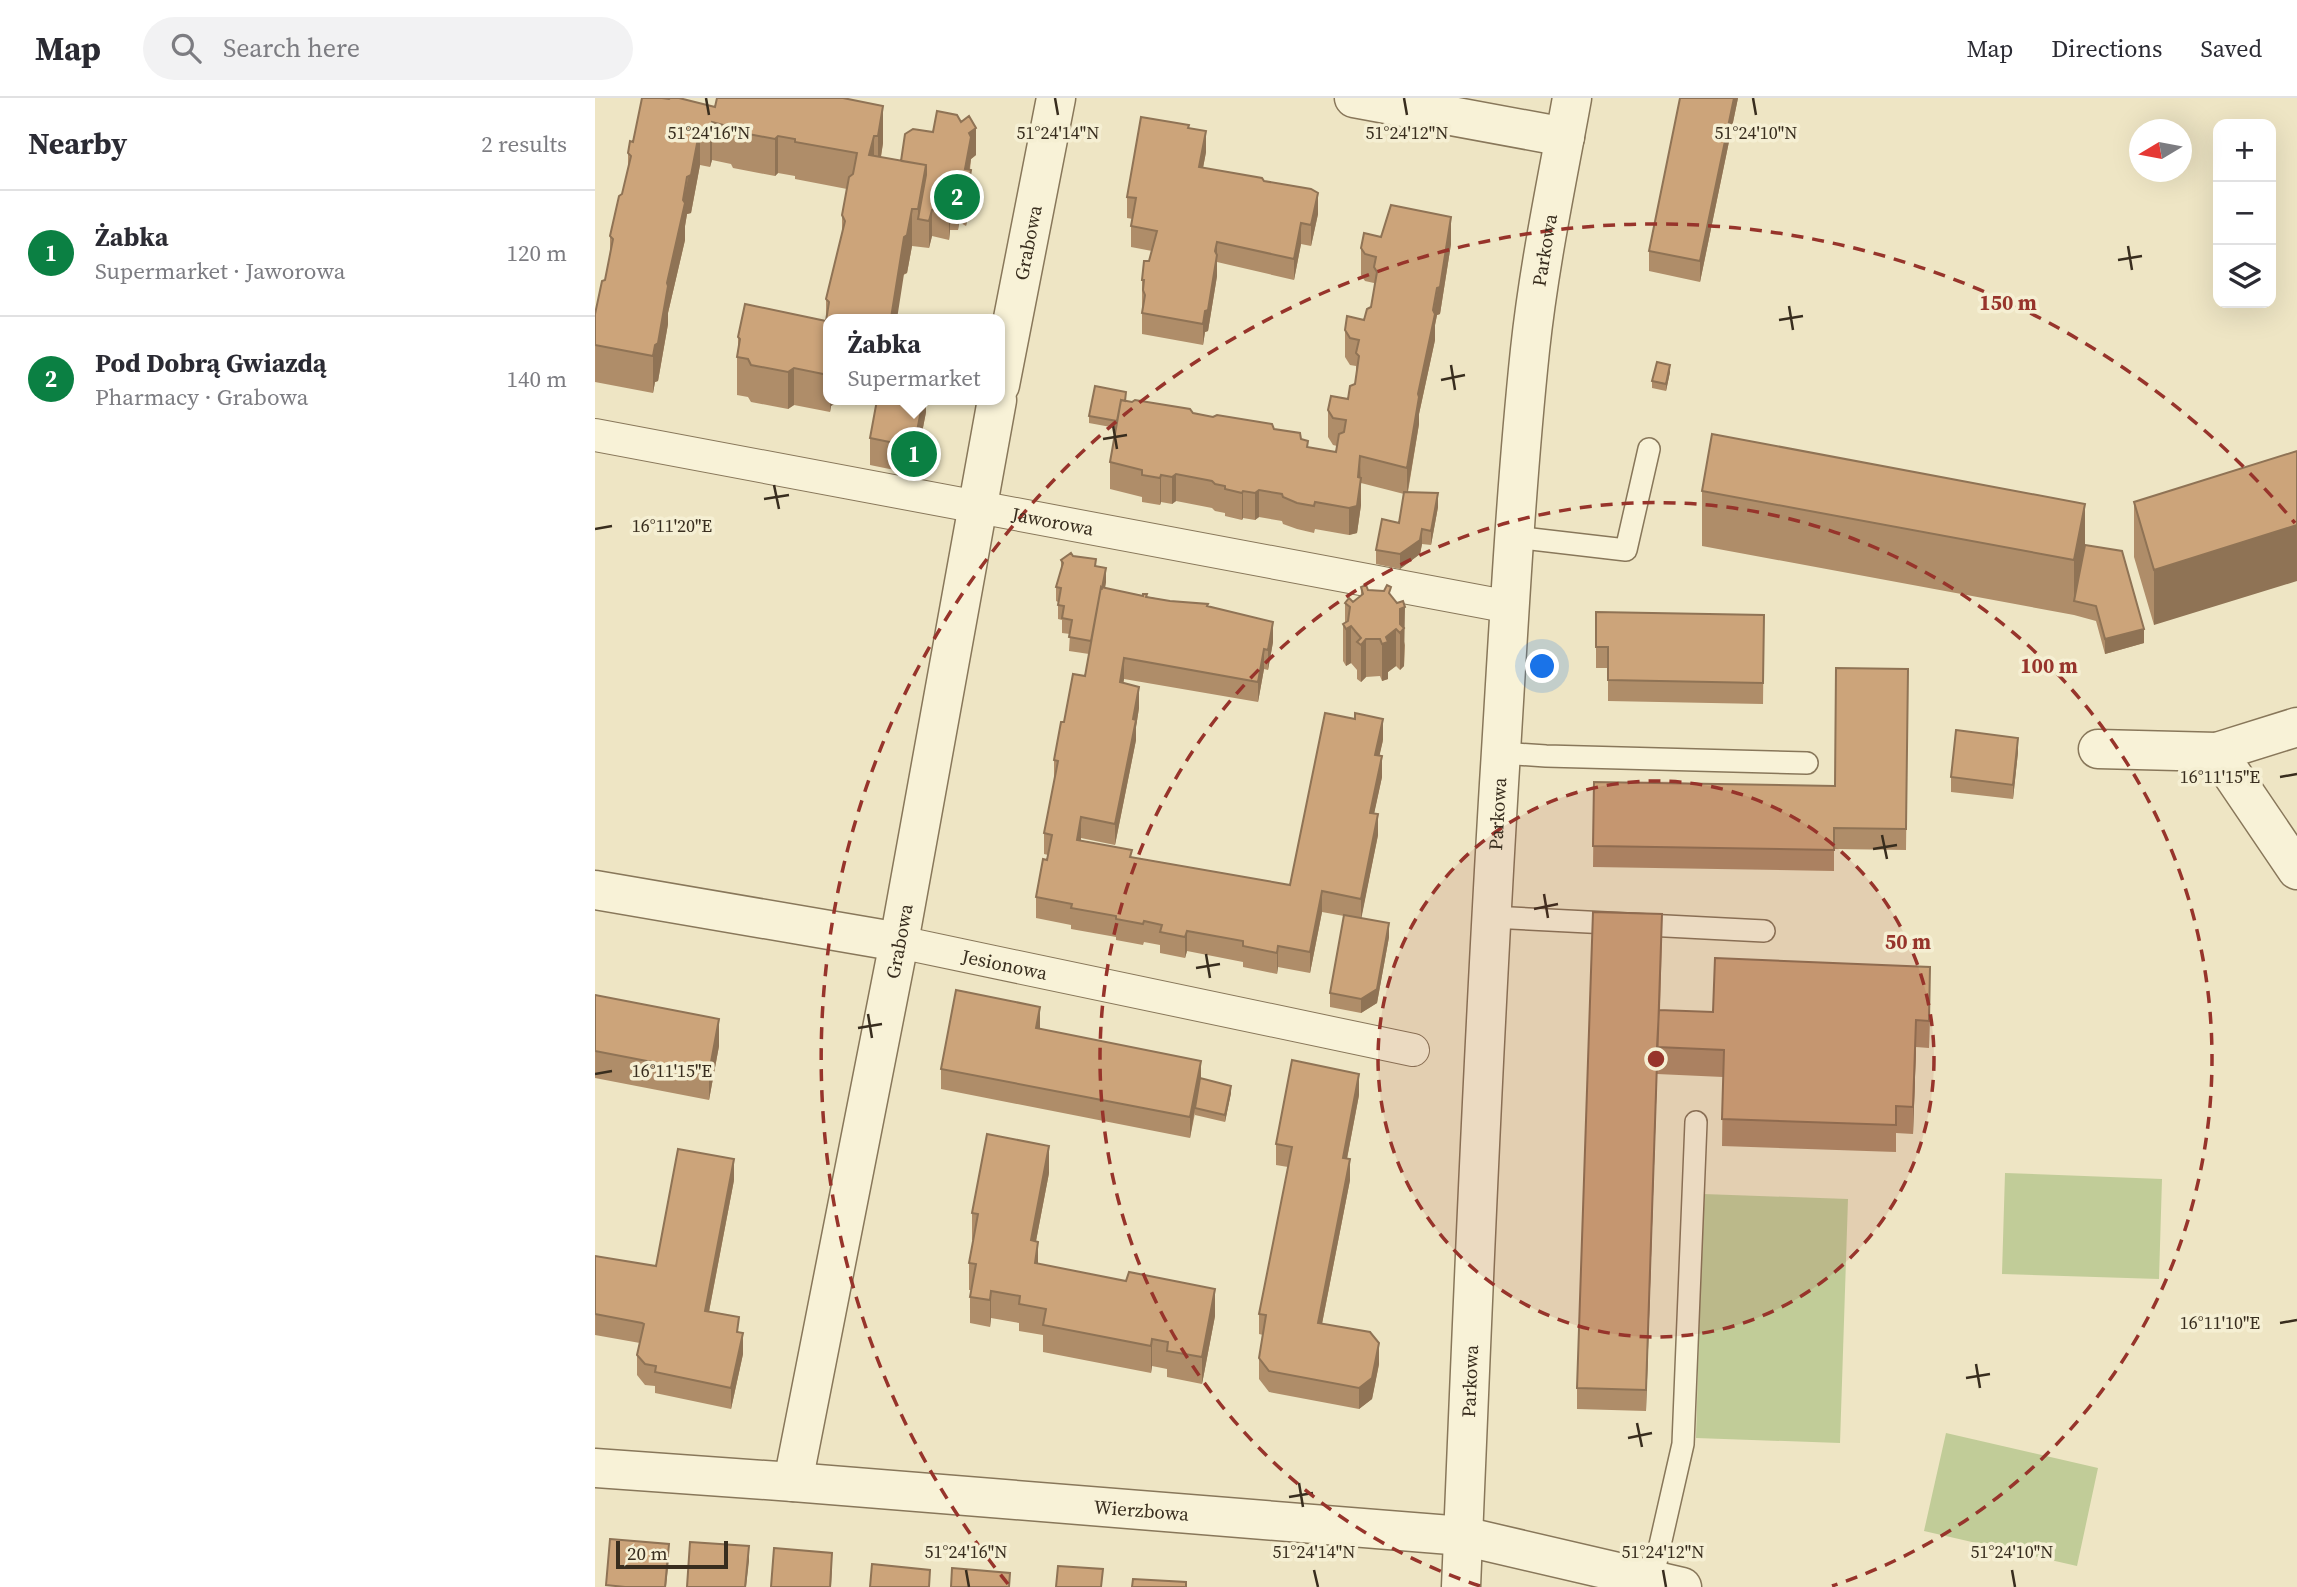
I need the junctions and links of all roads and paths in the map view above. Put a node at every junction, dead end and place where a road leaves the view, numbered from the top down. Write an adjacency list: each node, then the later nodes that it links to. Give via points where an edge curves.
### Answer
1 (1056, 98): 5 (street, Grabowa)
2 (1572, 98): 4 (street, Parkowa)
3 (1363, 99): 4 (street)
4 (1565, 137): 10 (street, Parkowa, via 1530,347)
5 (1005, 359)
6 (996, 405): 9 (street, Grabowa)
7 (595, 435): 9 (street, Jaworowa)
8 (1649, 449): 10 (lane, via 1626,550)
9 (976, 508): 11 (street, Jaworowa); 21 (street, Grabowa)
10 (1515, 537): 11 (street, Parkowa)
11 (1510, 607): 15 (street, Parkowa)
12 (2297, 727): 14 (street)
13 (2098, 749): 14 (street)
14 (2217, 752): 17 (street)
15 (1501, 753): 16 (lane); 19 (street, Parkowa)
16 (1807, 763)
17 (2297, 870)
18 (595, 890): 21 (street, Jesionowa)
19 (1491, 916): 20 (lane); 26 (street, Parkowa)
20 (1764, 931)
21 (899, 942): 22 (street, Jesionowa); 25 (street, Grabowa)
22 (1413, 1050)
23 (1696, 1122): 27 (lane, via 1683,1444)
24 (595, 1468): 25 (street, Wierzbowa)
25 (793, 1482): 26 (street, Wierzbowa)
26 (1463, 1536): 27 (street, Wierzbowa); 28 (street, Parkowa)
27 (1667, 1584)
28 (1461, 1587)

